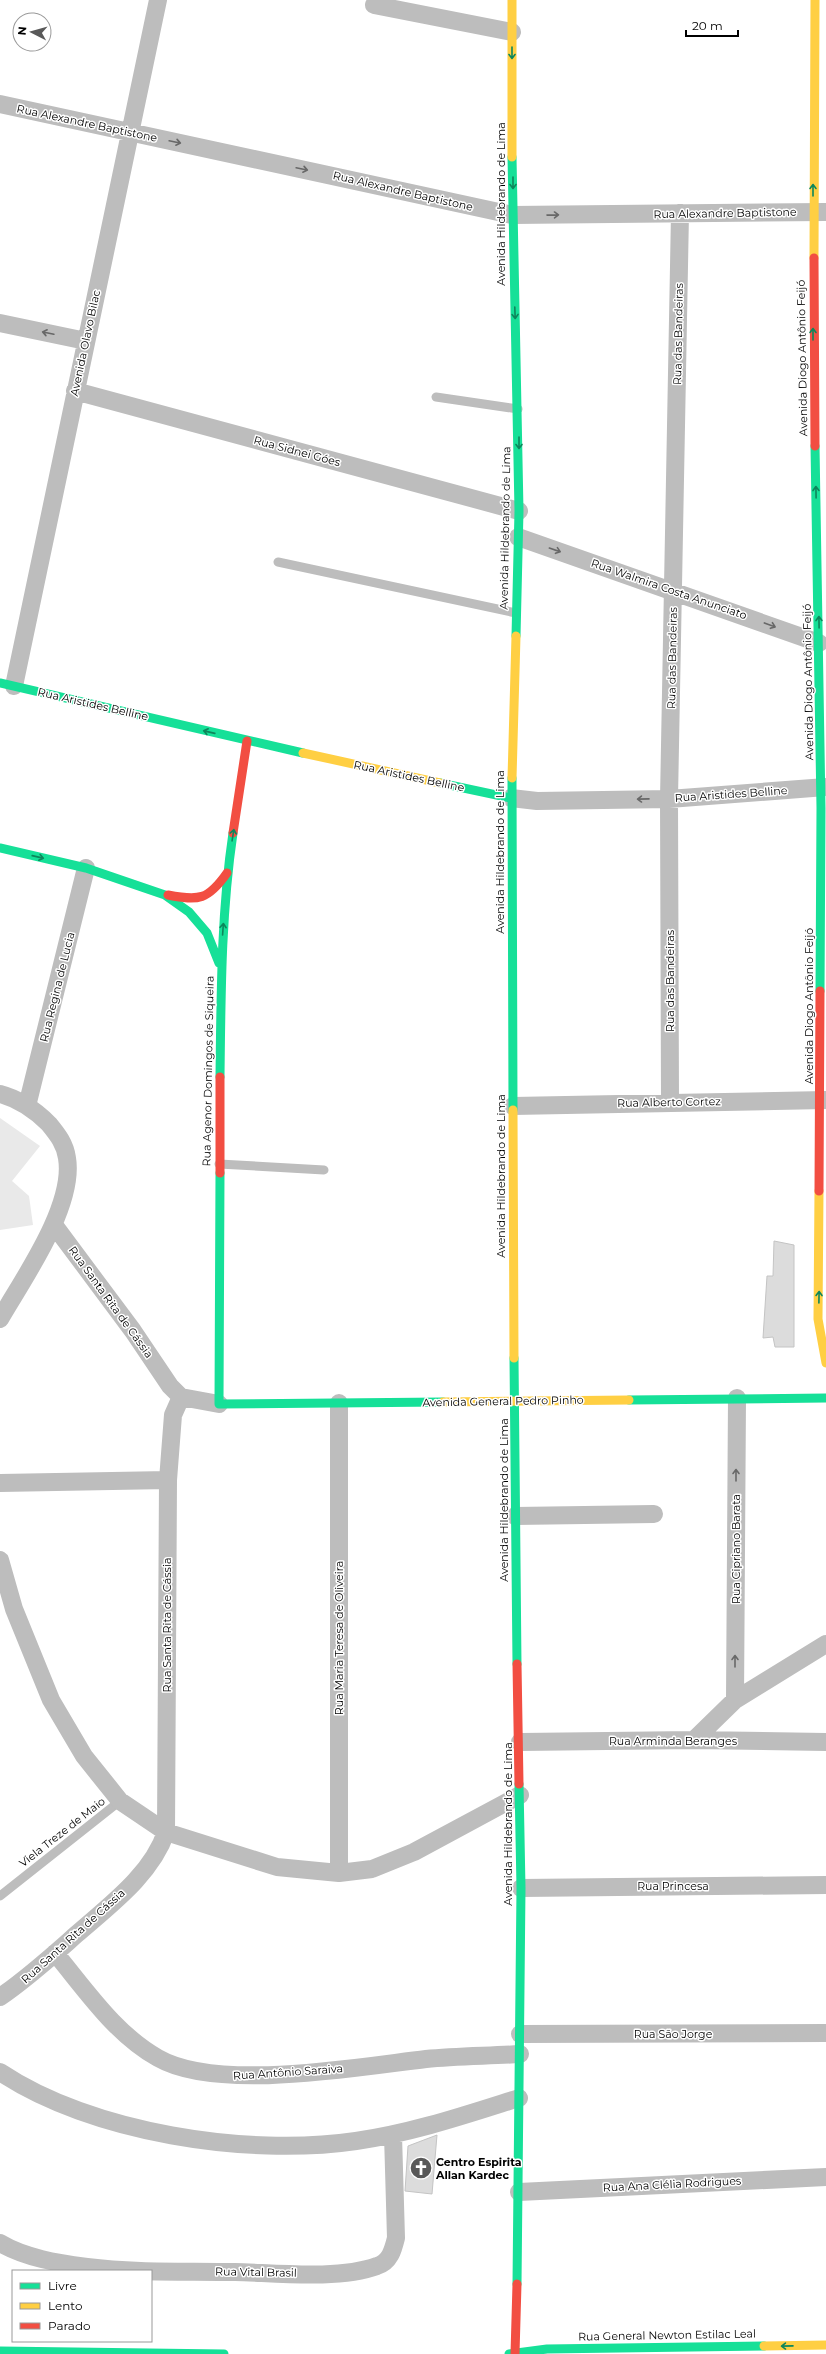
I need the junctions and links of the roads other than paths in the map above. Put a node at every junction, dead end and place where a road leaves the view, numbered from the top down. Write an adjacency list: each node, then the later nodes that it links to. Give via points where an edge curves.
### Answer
1 (158, 0): 7 (street, Avenida Olavo Bilac)
2 (512, 0): 5 (main road, Avenida Hildebrando de Lima)
3 (815, 0): 8 (main road, Avenida Diogo Antônio Feijó, one-way to 3)
4 (374, 5): 5 (street)
5 (512, 32): 10 (main road, Avenida Hildebrando de Lima, one-way to 10)
6 (0, 104): 7 (street, Rua Alexandre Baptistone)
7 (129, 132): 10 (street, Rua Alexandre Baptistone, one-way to 10); 12 (street, Avenida Olavo Bilac)
8 (820, 212): 9 (street, Rua Alexandre Baptistone); 13 (main road, Avenida Diogo Antônio Feijó, one-way to 8)
9 (680, 213): 10 (street, Rua Alexandre Baptistone, one-way to 9); 20 (street, Rua das Bandeiras)
10 (512, 215): 16 (main road, Avenida Hildebrando de Lima, one-way to 16)
11 (0, 323): 12 (street, one-way to 11)
12 (86, 340): 14 (street, Avenida Olavo Bilac)
13 (820, 359): 22 (main road, Avenida Diogo Antônio Feijó, one-way to 13)
14 (75, 391): 17 (street, Rua Sidnei Góes); 24 (street, Avenida Olavo Bilac)
15 (436, 397): 16 (lane)
16 (518, 409): 17 (main road, Avenida Hildebrando de Lima, one-way to 17)
17 (519, 511): 18 (main road, Avenida Hildebrando de Lima)
18 (518, 537): 20 (street, Rua Walmira Costa Anunciato, one-way to 20); 21 (main road, Avenida Hildebrando de Lima)
19 (278, 562): 21 (lane)
20 (674, 590): 22 (street, Rua Walmira Costa Anunciato, one-way to 22); 28 (street, Rua das Bandeiras)
21 (516, 613): 27 (main road, Avenida Hildebrando de Lima)
22 (819, 643): 23 (main road, Avenida Diogo Antônio Feijó)
23 (823, 673): 26 (main road, Avenida Diogo Antônio Feijó)
24 (7, 684): 25 (main road, Rua Aristides Belline, one-way to 24)
25 (247, 741): 27 (main road, Rua Aristides Belline); 31 (main road, Rua Agenor Domingos de Siqueira, one-way to 25)
26 (824, 787): 28 (street, Rua Aristides Belline); 35 (main road, Avenida Diogo Antônio Feijó)
27 (511, 798): 28 (street, Rua Aristides Belline, one-way to 27); 38 (main road, Avenida Hildebrando de Lima)
28 (669, 799): 36 (street, Rua das Bandeiras)
29 (0, 848): 30 (main road, one-way to 30)
30 (86, 868): 32 (main road); 37 (street, Rua Regina de Lucia)
31 (227, 873): 32 (main road, via 212,893 204,898 196,900); 33 (main road, Rua Agenor Domingos de Siqueira, one-way to 31)
32 (165, 895): 33 (main road, via 188,912 207,933)
33 (221, 968): 39 (main road, Rua Agenor Domingos de Siqueira)
34 (0, 1094): 37 (street)
35 (824, 1100): 36 (street, Rua Alberto Cortez); 43 (main road, Avenida Diogo Antônio Feijó, one-way to 35)
36 (670, 1102): 38 (street, Rua Alberto Cortez)
37 (28, 1106): 41 (street, via 60,1137 68,1160 66,1184)
38 (513, 1106): 48 (main road, Avenida Hildebrando de Lima)
39 (219, 1164): 40 (lane); 50 (main road, Rua Agenor Domingos de Siqueira)
40 (324, 1170)
41 (54, 1225): 42 (street); 45 (street, Rua Santa Rita de Cássia, via 133,1331 170,1386)
42 (0, 1319)
43 (822, 1319): 44 (main road, Avenida Diogo Antônio Feijó)
44 (826, 1363)
45 (181, 1397): 50 (street, Avenida General Pedro Pinho); 51 (street, Rua Santa Rita de Cássia, via 173,1415)
46 (737, 1398): 47 (main road, Avenida General Pedro Pinho); 48 (main road, Avenida General Pedro Pinho); 58 (street, Rua Cipriano Barata, one-way to 46)
47 (826, 1398)
48 (515, 1401): 49 (main road, Avenida General Pedro Pinho); 54 (main road, Avenida Hildebrando de Lima)
49 (338, 1403): 50 (main road, Avenida General Pedro Pinho); 65 (street, Rua Maria Teresa de Oliveira)
50 (219, 1404)
51 (168, 1480): 52 (street); 64 (street, Rua Santa Rita de Cássia)
52 (0, 1483)
53 (654, 1514): 54 (street)
54 (515, 1516): 60 (main road, Avenida Hildebrando de Lima)
55 (0, 1560): 56 (street)
56 (7, 1610): 63 (street, via 51,1700 84,1756)
57 (826, 1644): 58 (street)
58 (735, 1700): 59 (street)
59 (694, 1740): 60 (street, Rua Arminda Beranges); 61 (street, Rua Arminda Beranges)
60 (520, 1742): 62 (main road, Avenida Hildebrando de Lima)
61 (826, 1742)
62 (520, 1795): 65 (street, via 414,1852 372,1869); 67 (main road, Avenida Hildebrando de Lima)
63 (120, 1801): 64 (street); 68 (lane, Viela Treze de Maio)
64 (166, 1832): 65 (street, via 277,1867); 69 (street, Rua Santa Rita de Cássia, via 162,1846 127,1888)
65 (339, 1873)
66 (826, 1885): 67 (street, Rua Princesa)
67 (521, 1888): 72 (main road, Avenida Hildebrando de Lima)
68 (0, 1896)
69 (55, 1953): 70 (street, Rua Santa Rita de Cássia, via 26,1979); 73 (street, Rua Antônio Saraiva, via 127,2037 158,2059 186,2070 229,2076)
70 (0, 1997)
71 (826, 2033): 72 (street, Rua São Jorge)
72 (520, 2034): 73 (main road, Avenida Hildebrando de Lima)
73 (520, 2054): 75 (main road, Avenida Hildebrando de Lima)
74 (0, 2072): 76 (street, via 13,2081 60,2103 102,2118 210,2143 304,2145 354,2142)
75 (519, 2098): 76 (street); 78 (main road, Avenida Hildebrando de Lima)
76 (393, 2135): 79 (street, Rua Vital Brasil, via 396,2238 387,2260 378,2266 349,2273 87,2267 13,2251)
77 (826, 2177): 78 (street, Rua Ana Clélia Rodrigues)
78 (518, 2192): 83 (main road, Avenida Hildebrando de Lima)
79 (0, 2243)
80 (826, 2345): 82 (main road, Rua General Newton Estilac Leal, one-way to 82)
81 (0, 2350): 84 (main road)
82 (528, 2352): 83 (main road, Rua General Newton Estilac Leal)
83 (513, 2353)
84 (224, 2354)

